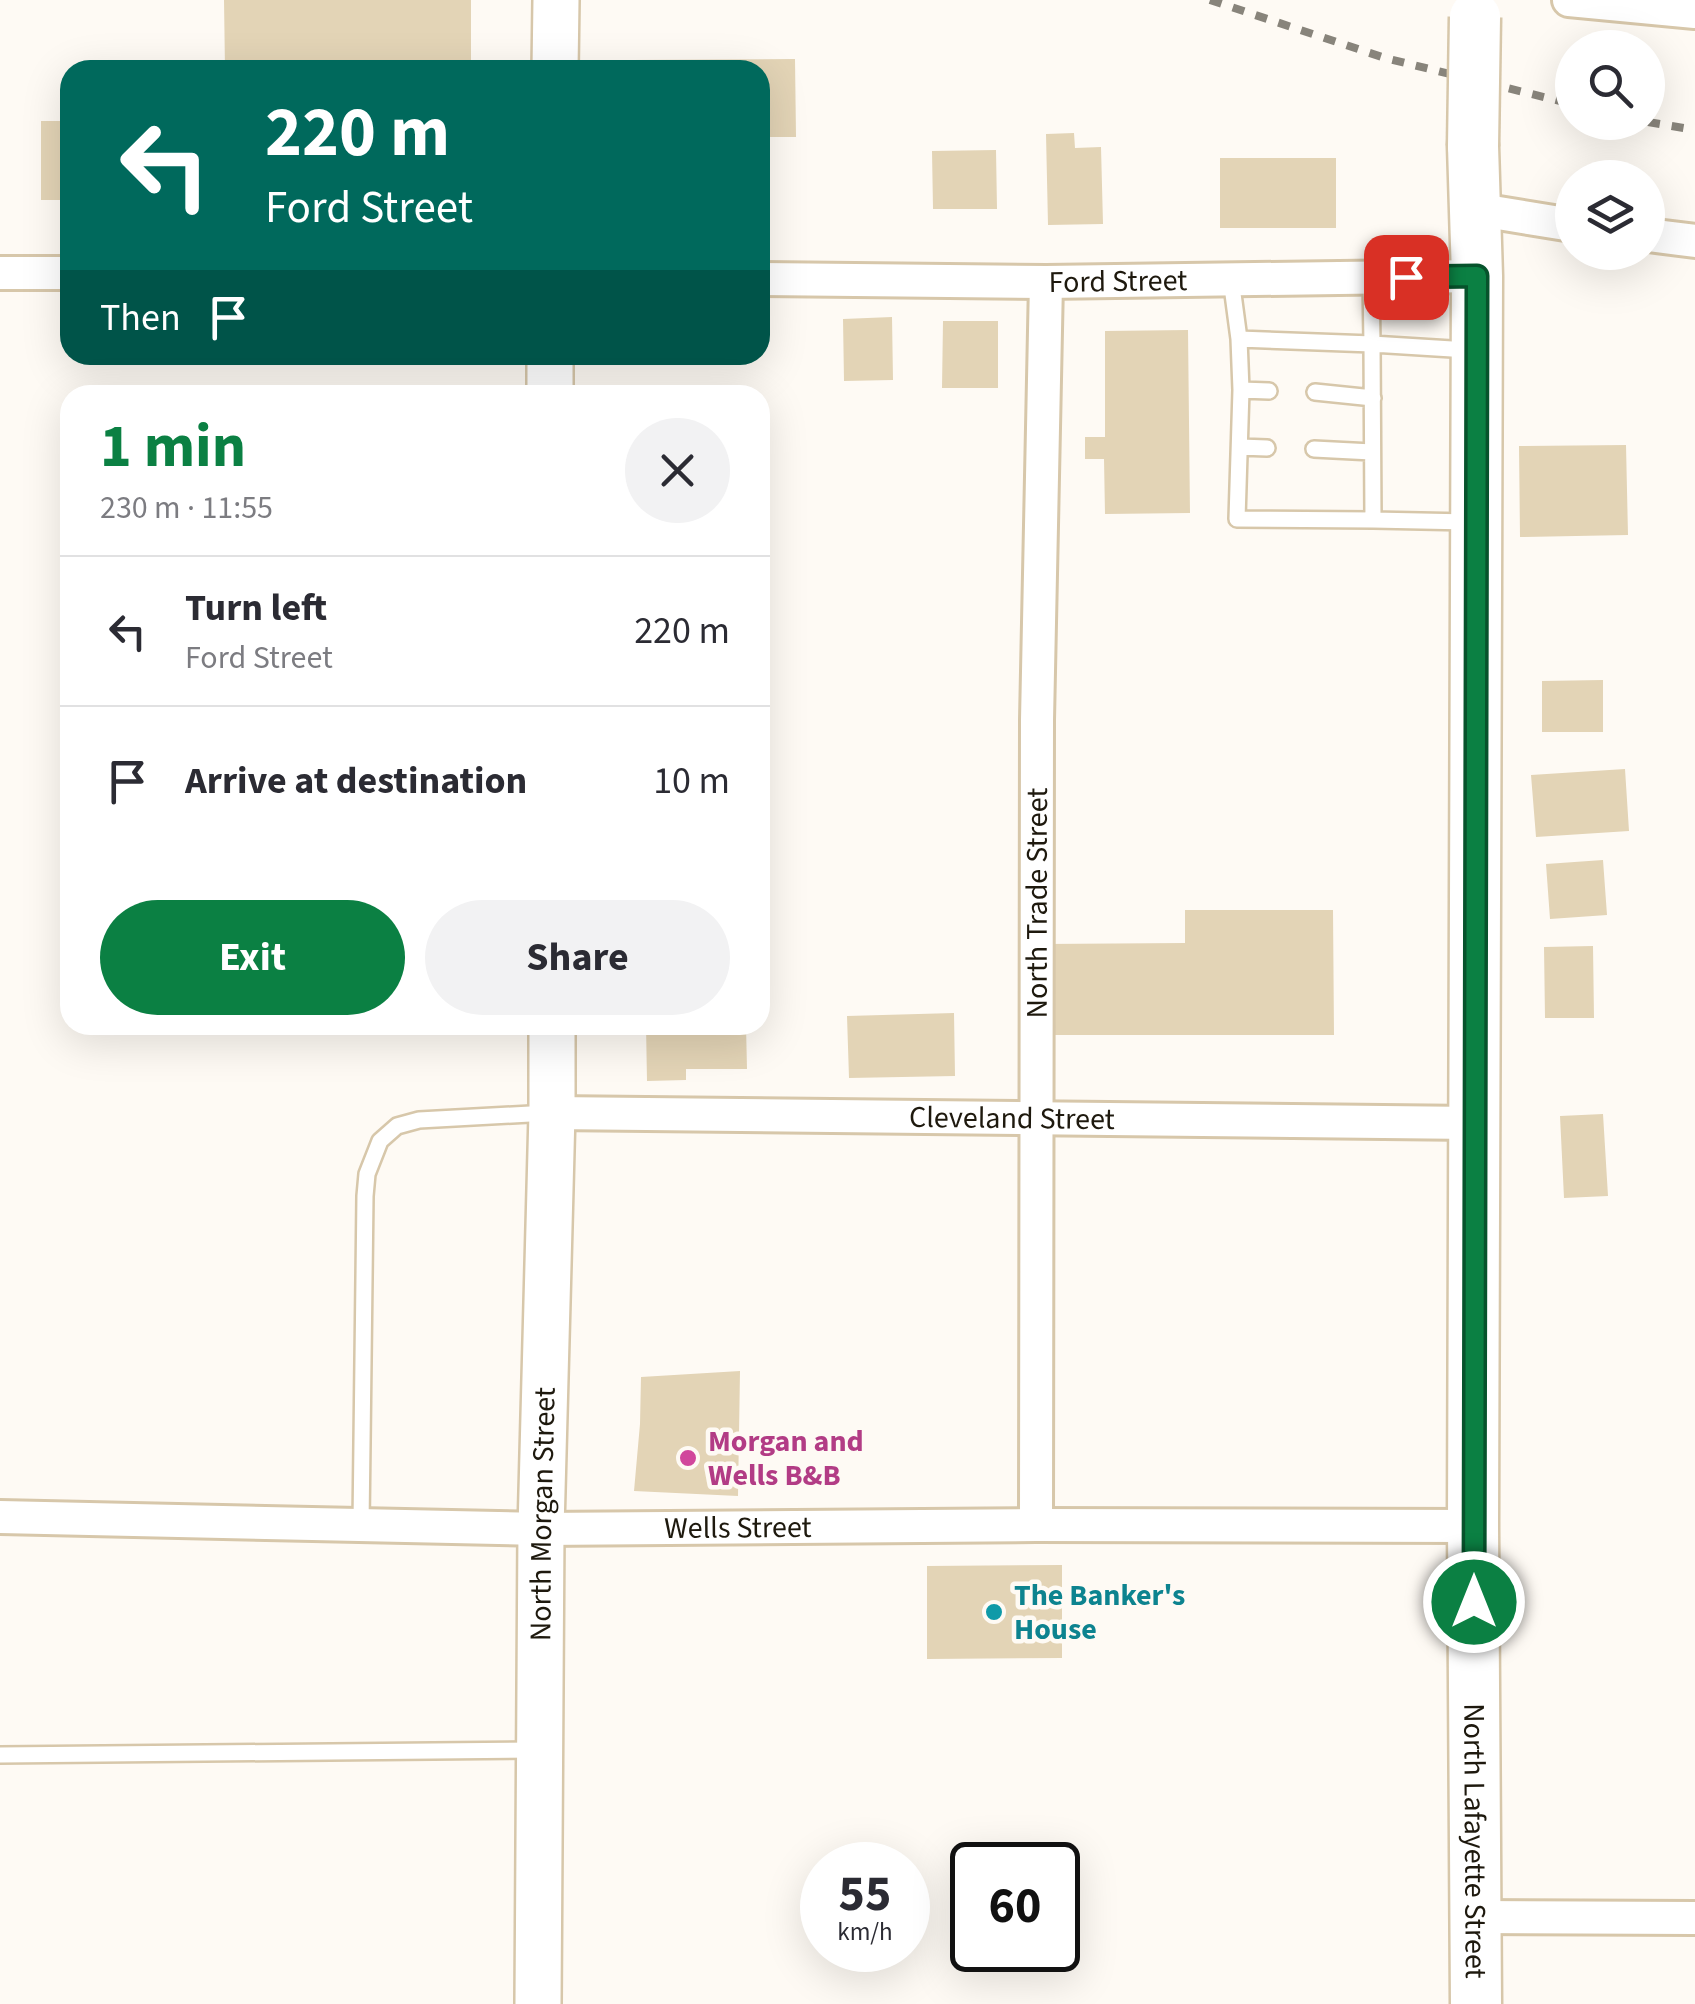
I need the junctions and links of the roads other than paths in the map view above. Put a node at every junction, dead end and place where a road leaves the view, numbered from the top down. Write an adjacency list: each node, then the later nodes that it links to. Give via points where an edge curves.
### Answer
1 (556, 0): 5 (street)
2 (1569, 0): 4 (street)
3 (1475, 8): 6 (main road, North Lafayette Street, bridge)
4 (1695, 12)
5 (554, 60)
6 (1474, 209): 7 (street); 12 (main road, North Lafayette Street)
7 (1555, 222)
8 (1665, 238): 9 (street)
9 (1695, 242)
10 (0, 272): 11 (street)
11 (60, 273)
12 (1477, 276): 13 (street, Ford Street); 19 (main road, North Lafayette Street)
13 (1371, 278): 14 (street, Ford Street); 18 (lane)
14 (1230, 279): 16 (street, Ford Street); 17 (lane)
15 (770, 280): 16 (street, Ford Street)
16 (1046, 282): 32 (street, North Trade Street)
17 (1239, 338): 18 (lane); 20 (lane)
18 (1372, 344): 19 (lane); 23 (lane)
19 (1477, 351): 29 (main road, North Lafayette Street)
20 (1242, 390): 21 (lane); 24 (lane)
21 (1269, 392)
22 (1315, 392): 23 (lane)
23 (1373, 398): 27 (lane)
24 (1240, 447): 25 (lane); 28 (lane, via 1237,519)
25 (1267, 448)
26 (1314, 449): 27 (lane)
27 (1372, 452): 28 (lane)
28 (1373, 520): 29 (lane)
29 (1476, 522): 33 (main road, North Lafayette Street)
30 (552, 1035): 31 (street, North Morgan Street)
31 (552, 1113): 32 (street, Cleveland Street); 36 (lane, via 418,1120 396,1126 380,1141 365,1196); 38 (street, North Morgan Street)
32 (1038, 1118): 33 (street, Cleveland Street); 35 (street, North Trade Street)
33 (1474, 1123): 37 (main road, North Lafayette Street)
34 (0, 1517): 36 (street, Wells Street)
35 (1036, 1524): 37 (street, Wells Street); 38 (street, Wells Street)
36 (361, 1525): 38 (street, Wells Street)
37 (1473, 1526): 41 (main road, North Lafayette Street)
38 (541, 1529): 39 (street, North Morgan Street)
39 (540, 1750): 40 (lane); 43 (street, North Morgan Street)
40 (0, 1755)
41 (1476, 1917): 42 (street); 44 (main road, North Lafayette Street)
42 (1695, 1918)
43 (538, 2004)
44 (1476, 2004)

